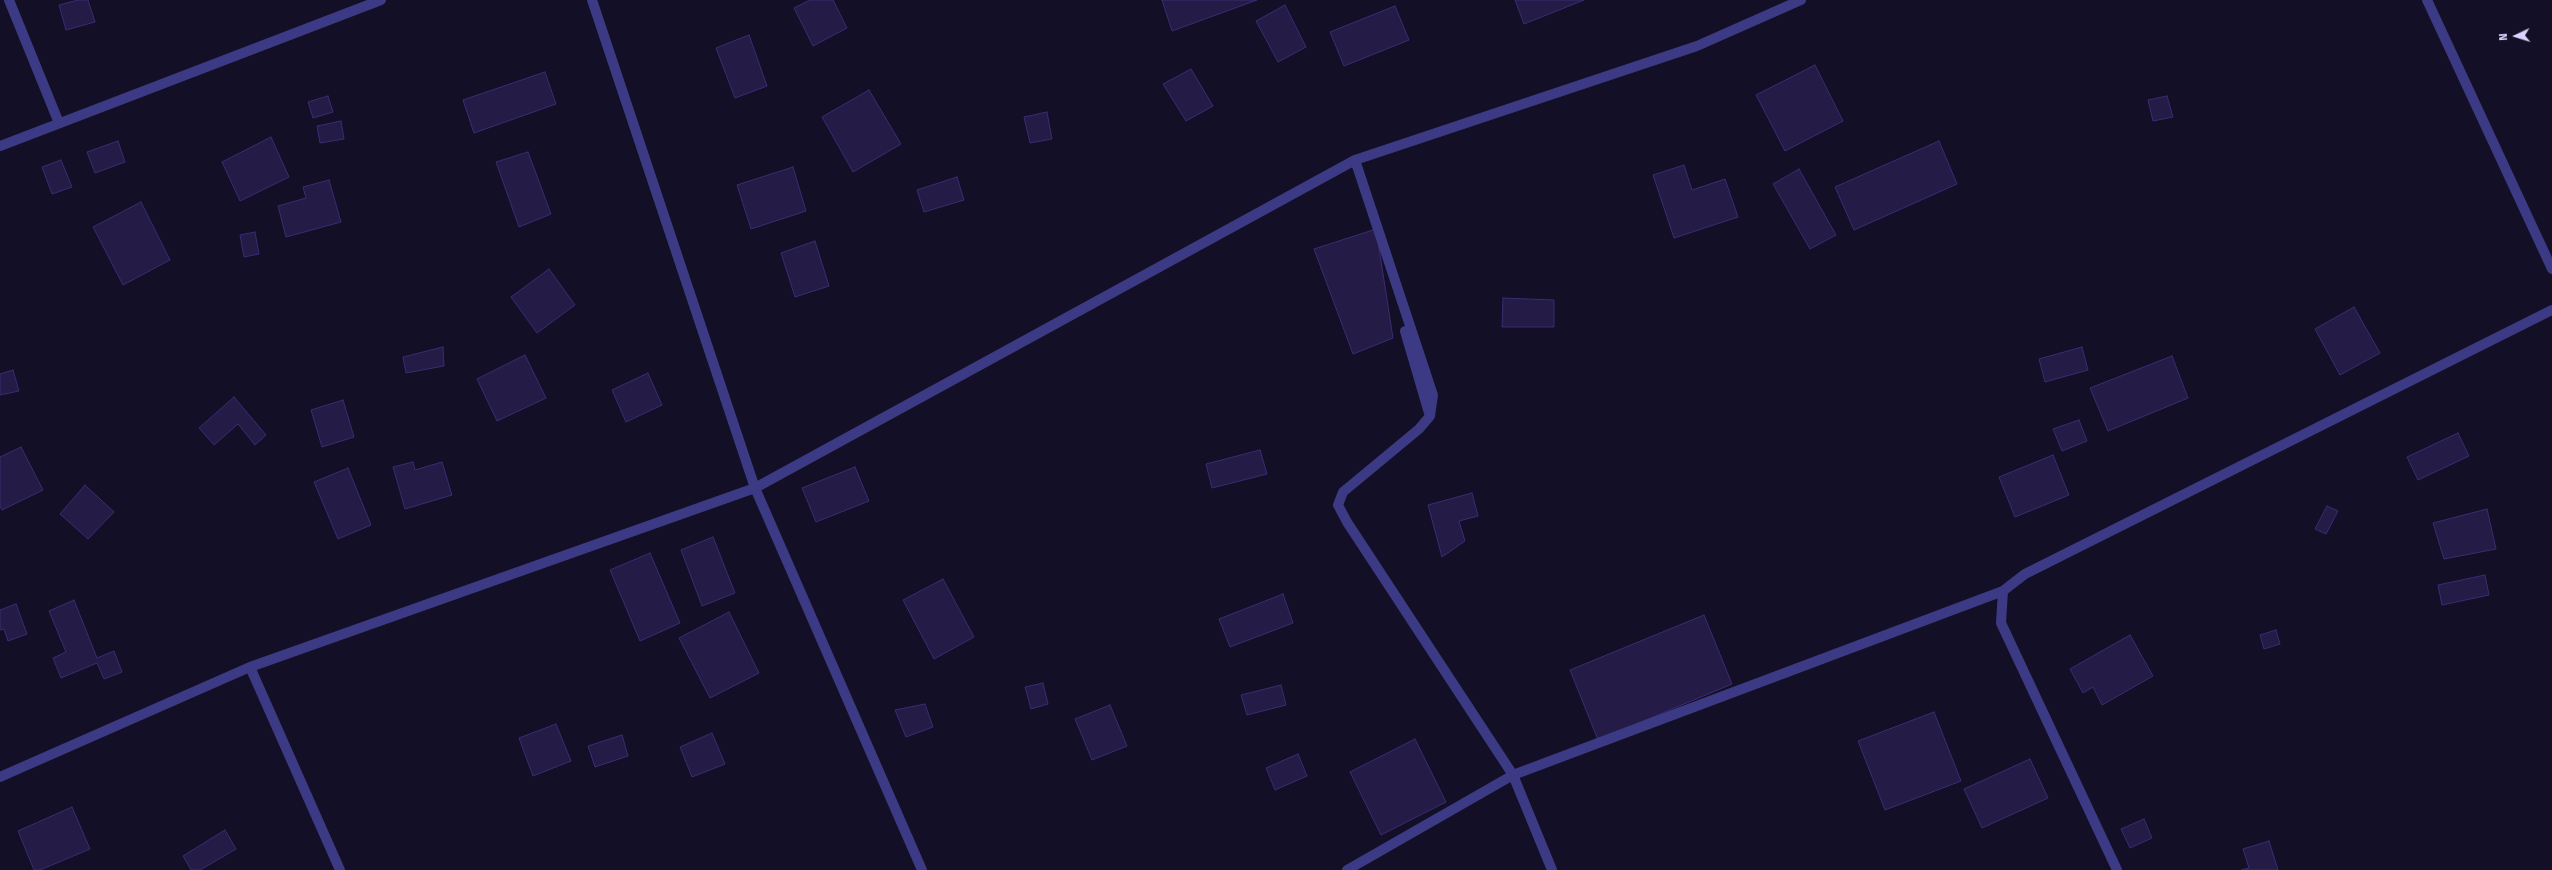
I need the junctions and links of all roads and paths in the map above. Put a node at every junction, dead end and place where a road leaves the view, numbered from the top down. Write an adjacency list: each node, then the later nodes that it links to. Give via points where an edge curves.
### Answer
1 (9, 0): 6 (street)
2 (381, 0): 6 (street)
3 (592, 0): 11 (street)
4 (1801, 0): 8 (street, via 1697,46)
5 (2427, 0): 9 (street)
6 (59, 123): 7 (street)
7 (0, 146)
8 (1355, 160): 11 (street); 14 (street, via 1433,395 1430,416 1419,429 1343,492 1338,505)
9 (2552, 269)
10 (2552, 310): 12 (street, via 2025,574)
11 (755, 488): 13 (street); 17 (street)
12 (2003, 591): 14 (street); 20 (street, via 2001,623)
13 (250, 667): 15 (street); 16 (street)
14 (1513, 775): 18 (street); 19 (street)
15 (0, 777)
16 (340, 870)
17 (922, 870)
18 (1347, 870)
19 (1552, 870)
20 (2117, 870)

